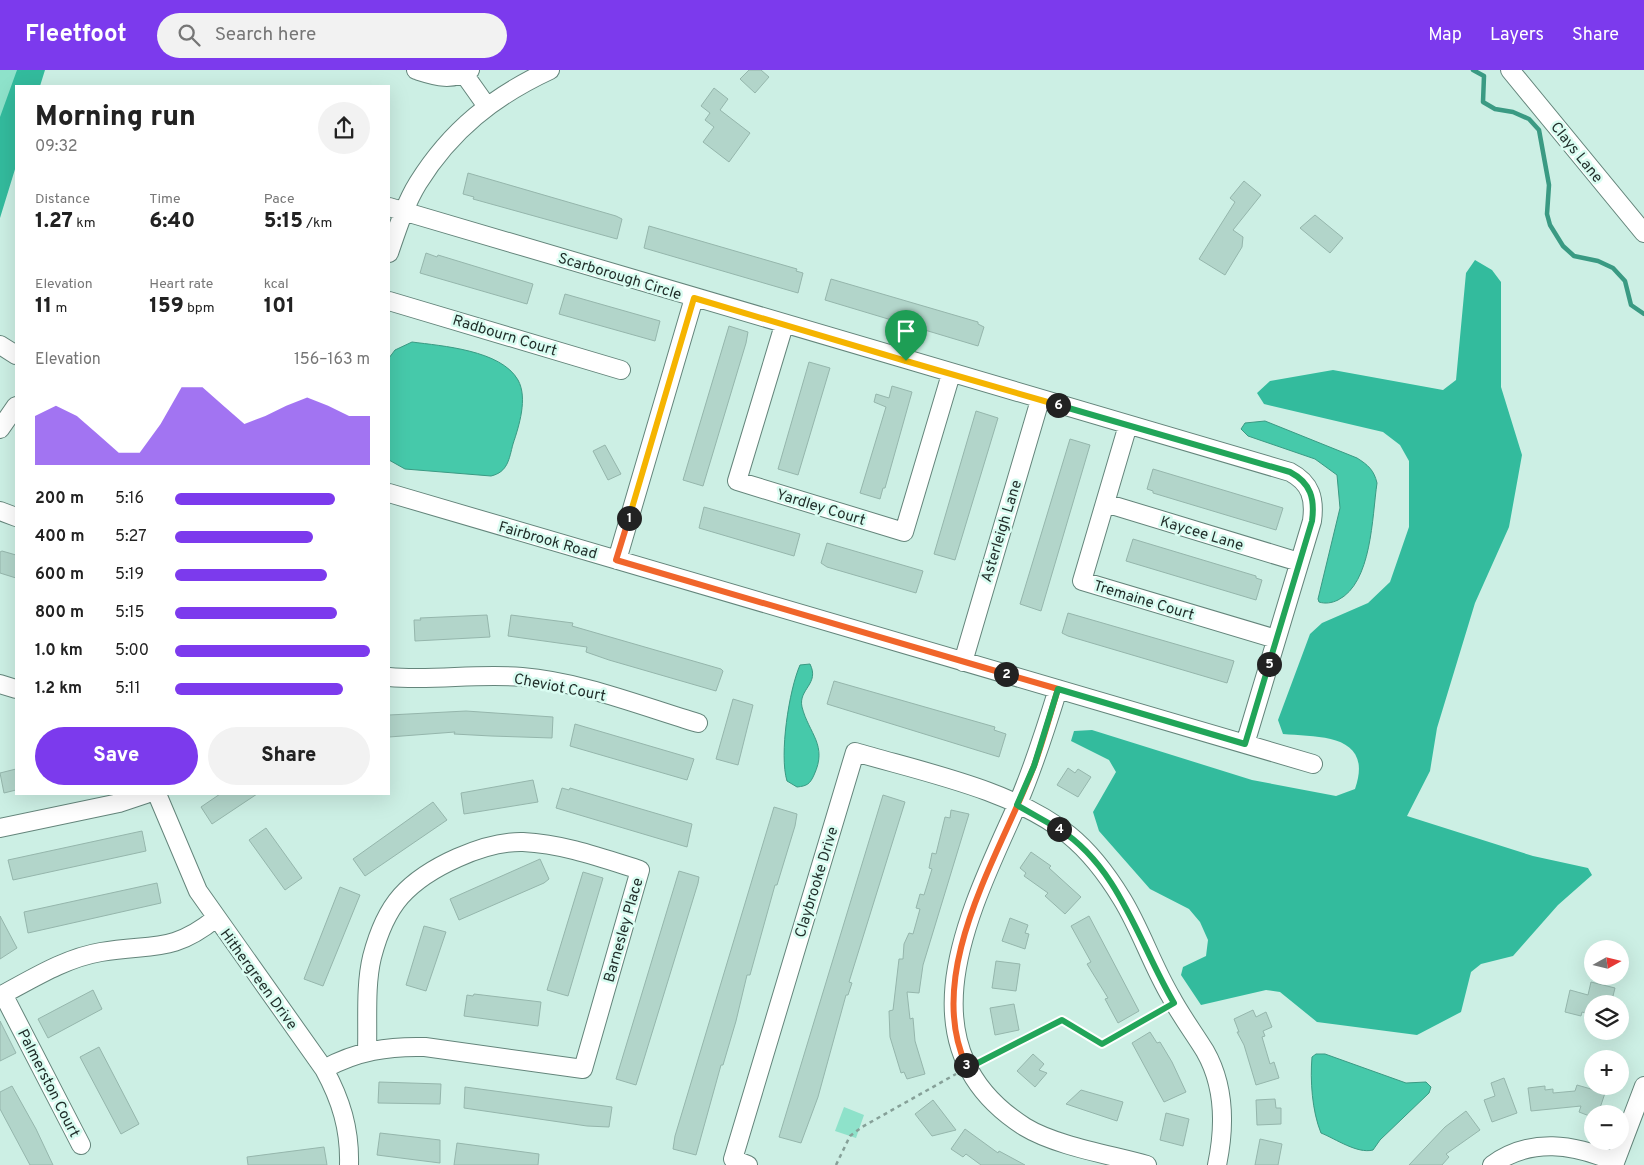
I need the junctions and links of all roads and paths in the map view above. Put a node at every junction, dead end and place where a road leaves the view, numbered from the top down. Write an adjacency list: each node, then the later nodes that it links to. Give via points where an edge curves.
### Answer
1 (416, 70): 4 (street, via 444,78 454,78)
2 (550, 70): 5 (street)
3 (1510, 70): 7 (street, Clays Lane)
4 (467, 72): 5 (street)
5 (486, 105): 6 (street, via 459,131)
6 (397, 209): 8 (street); 9 (street, Scarborough Circle)
7 (1644, 233)
8 (390, 248)
9 (694, 298): 11 (street, Scarborough Circle); 24 (street)
10 (390, 301): 14 (street, Radbourn Court)
11 (784, 325): 15 (street, Scarborough Circle); 15 (street, Yardley Court, via 737,481 904,532)
12 (0, 345): 13 (street)
13 (15, 354)
14 (621, 370)
15 (952, 374): 16 (street, Scarborough Circle)
16 (1040, 400): 18 (street, Scarborough Circle); 27 (street, Asterleigh Lane)
17 (15, 407): 19 (street)
18 (1128, 425): 21 (street, Tremaine Court); 25 (street, Scarborough Circle, via 1300,477 1308,486 1314,508)
19 (0, 429)
20 (390, 493): 24 (street, Fairbrook Road)
21 (1105, 503): 25 (street, Kaycee Lane); 26 (street, Tremaine Court, via 1082,581)
22 (0, 511): 23 (street)
23 (15, 517)
24 (616, 560): 27 (street, Fairbrook Road)
25 (1299, 562): 26 (street, Scarborough Circle)
26 (1276, 640): 33 (street, Scarborough Circle)
27 (963, 662): 31 (street, Fairbrook Road)
28 (390, 677): 32 (street, Cheviot Court, via 524,677 579,688)
29 (0, 684): 30 (street)
30 (15, 689)
31 (1058, 689): 33 (street, Fairbrook Road); 37 (street, via 1034,766)
32 (698, 723)
33 (1245, 744): 34 (street, Fairbrook Road)
34 (1313, 764)
35 (143, 795): 38 (street)
36 (157, 795): 39 (street, Hithergreen Drive, via 187,869)
37 (1017, 805): 41 (street, via 1069,835 1107,876); 43 (street, via 978,897 958,963 952,1012 959,1049); 49 (street, Claybrooke Drive, via 991,792 855,752 733,1159)
38 (0, 828)
39 (216, 918): 40 (street, via 185,939 83,957 64,963); 44 (street, Hithergreen Drive)
40 (2, 995): 46 (street, Palmerston Court)
41 (1174, 1003): 43 (path, via 1102,1044 1062,1020); 52 (street, via 1206,1053 1220,1094 1223,1118)
42 (367, 1051): 42 (street, Barnesley Place, via 425,1047 583,1069 640,870 562,846 521,842 485,847 424,876 402,895 379,932 372,959); 44 (street, Barnesley Place)
43 (968, 1068): 50 (path, via 862,1127 850,1136); 51 (street, via 979,1086 1027,1128 1069,1144)
44 (324, 1069): 48 (street, Hithergreen Drive, via 345,1118)
45 (1644, 1086): 47 (street)
46 (81, 1145)
47 (1615, 1164): 53 (street, via 1589,1151 1567,1146 1544,1146 1522,1150)
48 (349, 1165)
49 (748, 1165)
50 (836, 1165)
51 (1147, 1165)
52 (1217, 1165)
53 (1492, 1165)

